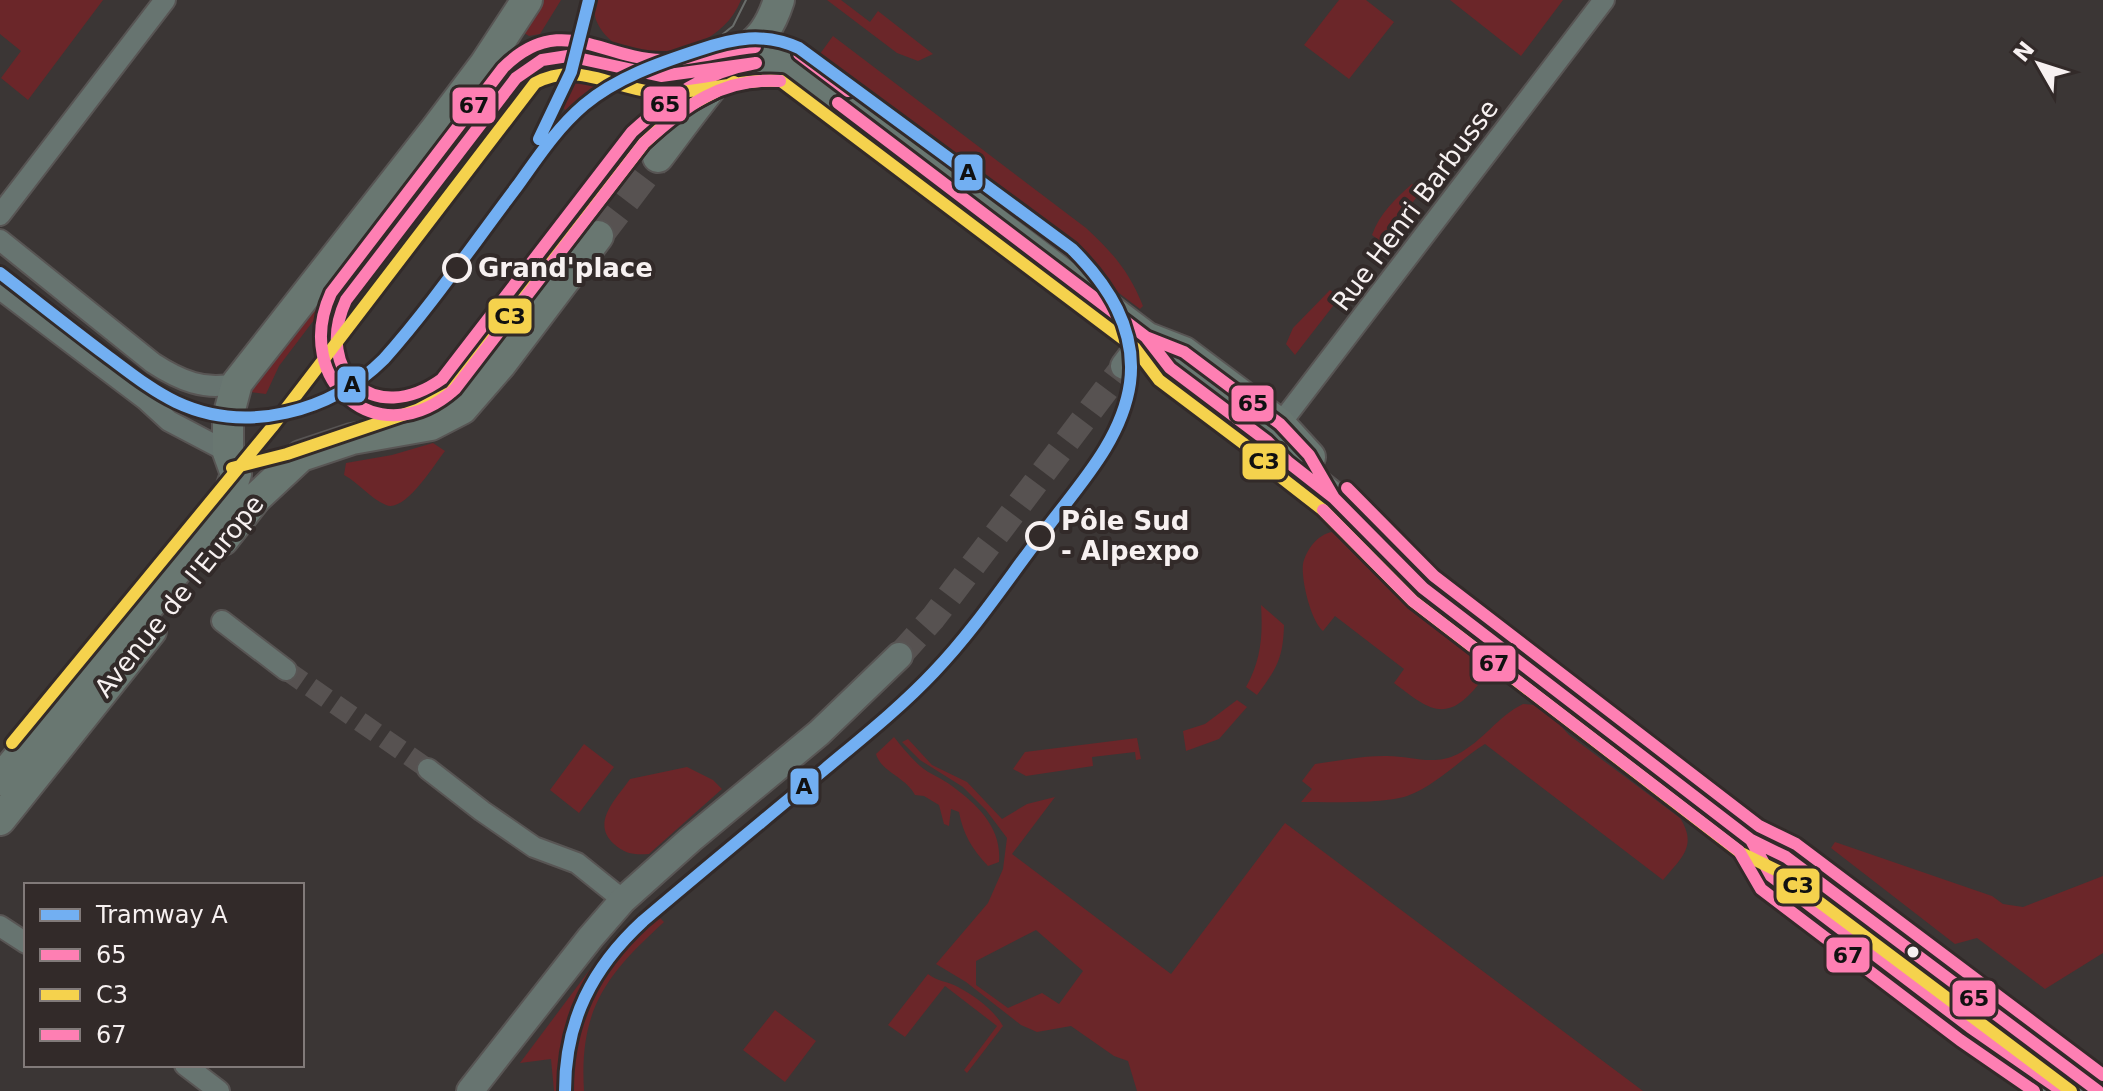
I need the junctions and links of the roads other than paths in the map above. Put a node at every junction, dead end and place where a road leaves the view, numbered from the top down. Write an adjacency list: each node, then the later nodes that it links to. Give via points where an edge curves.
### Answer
1 (165, 0): 8 (street)
2 (527, 0): 14 (main road, Avenue de l'Europe, via 485,64)
3 (780, 0): 5 (main road, via 779,31); 6 (main road, via 766,31)
4 (1604, 0): 15 (street, Rue Henri Barbusse)
5 (787, 65): 6 (main road); 12 (main road)
6 (727, 68): 7 (main road)
7 (658, 157)
8 (0, 215)
9 (598, 236): 22 (main road, Avenue de l'Europe, via 462,409 431,425 352,439 301,456 278,476)
10 (0, 240): 14 (street, via 177,378 219,388)
11 (0, 289): 16 (street, via 169,421)
12 (1146, 337): 13 (street); 15 (main road, via 1184,352)
13 (1124, 366)
14 (237, 383): 16 (main road, Avenue de l'Europe, via 230,405)
15 (1273, 432): 23 (main road, via 1309,455 1334,498 1423,588)
16 (228, 452): 21 (main road, Avenue de l'Europe, via 236,474 213,525)
17 (222, 621): 19 (street)
18 (899, 656): 24 (street, via 819,733)
19 (286, 670)
20 (428, 769): 24 (street, via 534,847 577,863)
21 (0, 780)
22 (0, 820)
23 (1751, 840): 30 (main road, via 1771,876); 31 (main road, via 1786,857)
24 (623, 900): 29 (street)
25 (0, 911): 26 (street)
26 (13, 934)
27 (188, 1067): 28 (street)
28 (219, 1091)
29 (470, 1091)
30 (2062, 1091)
31 (2098, 1091)

